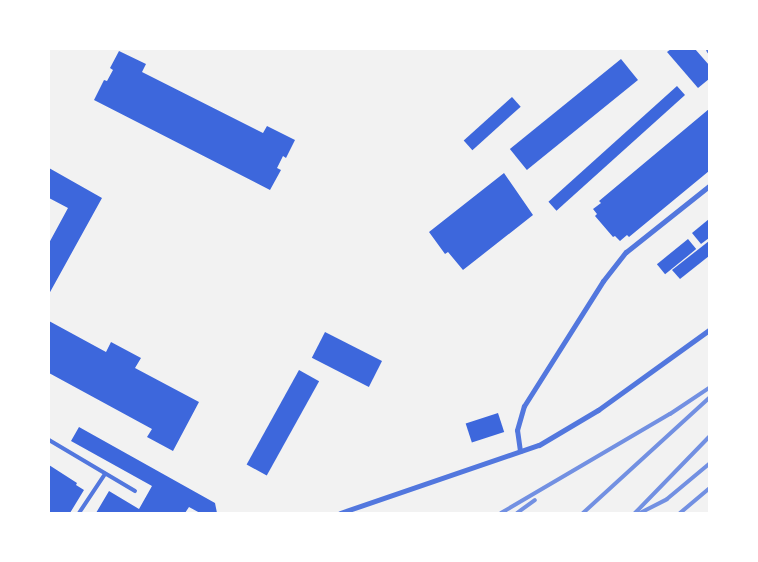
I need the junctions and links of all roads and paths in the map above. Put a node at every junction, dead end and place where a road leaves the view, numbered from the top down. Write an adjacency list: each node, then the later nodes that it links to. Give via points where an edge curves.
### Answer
1 (709, 186): 4 (street, via 626,252 603,281 524,406 517,430)
2 (709, 330): 4 (street, via 598,410 539,444)
3 (49, 440): 5 (lane)
4 (520, 451): 8 (street)
5 (105, 474): 6 (lane); 7 (lane)
6 (135, 491)
7 (79, 513)
8 (340, 513)

